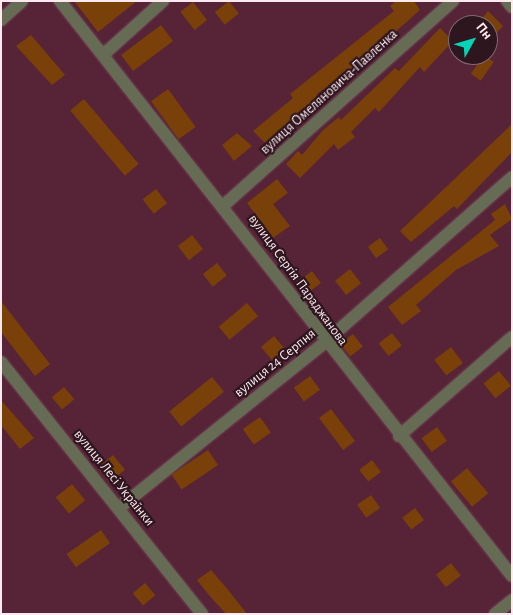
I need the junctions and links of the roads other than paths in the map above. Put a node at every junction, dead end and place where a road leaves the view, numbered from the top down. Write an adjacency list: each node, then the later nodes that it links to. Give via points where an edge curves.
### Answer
1 (22, 1): 7 (street)
2 (60, 1): 8 (street, вулиця Сергія Параджанова)
3 (163, 1): 8 (street)
4 (454, 1): 10 (street, вулиця Омеляновича-Павленка)
5 (507, 1): 6 (street)
6 (512, 7)
7 (1, 20)
8 (103, 55): 10 (street, вулиця Сергія Параджанова)
9 (512, 177): 12 (street, вулиця 24 Серпня)
10 (224, 205): 12 (street, вулиця Сергія Параджанова)
11 (512, 337): 14 (street)
12 (324, 343): 14 (street, вулиця Сергія Параджанова); 15 (street, вулиця 24 Серпня)
13 (1, 362): 15 (street, вулиця Лесі Українки)
14 (399, 436): 16 (street, вулиця Сергія Параджанова)
15 (118, 508): 18 (street, вулиця Лесі Українки)
16 (512, 576)
17 (512, 600): 19 (street)
18 (202, 614)
19 (495, 614)

